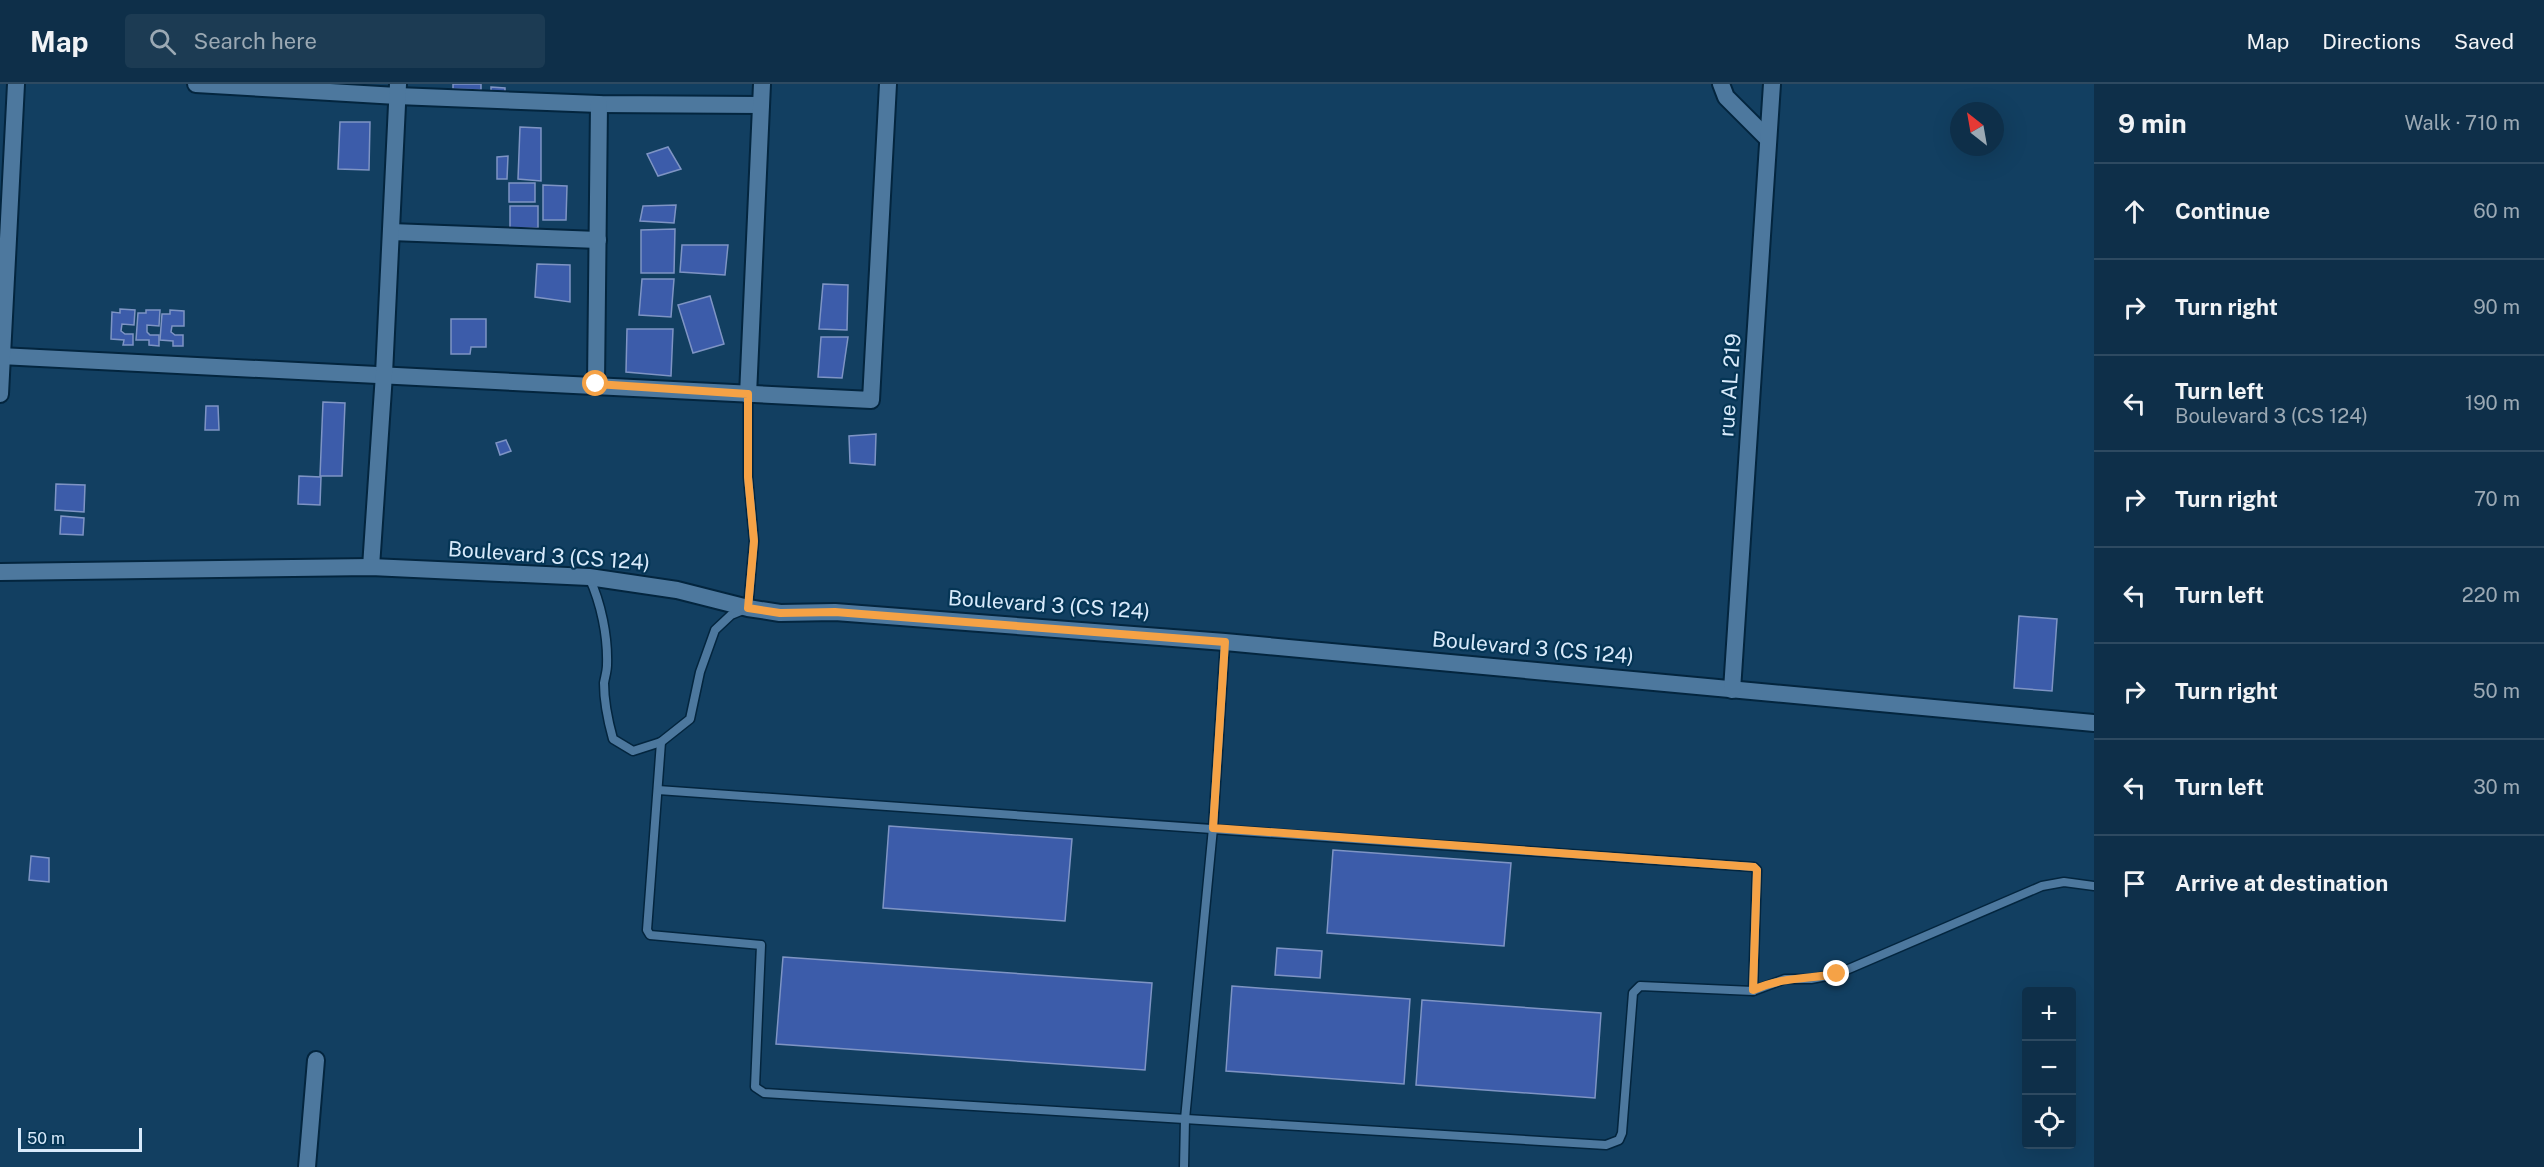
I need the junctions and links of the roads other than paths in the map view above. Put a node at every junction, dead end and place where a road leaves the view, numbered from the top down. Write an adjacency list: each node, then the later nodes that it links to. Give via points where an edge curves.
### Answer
1 (16, 84): 13 (street)
2 (196, 84): 7 (street)
3 (762, 84): 9 (street)
4 (888, 84): 17 (street, via 870,400)
5 (1721, 84): 10 (street, via 1726,97)
6 (1772, 84): 10 (street, rue AL 219)
7 (398, 90): 8 (street); 11 (street)
8 (599, 104): 9 (street); 12 (street)
9 (761, 105): 17 (street)
10 (1768, 139): 23 (street, rue AL 219)
11 (391, 232): 12 (street); 14 (street)
12 (598, 240): 15 (street)
13 (2, 356): 14 (street); 16 (street)
14 (384, 374): 15 (street); 18 (street)
15 (596, 384): 17 (street)
16 (0, 394)
17 (748, 394): 21 (lane, via 748,477 754,541)
18 (371, 567): 19 (street, Boulevard 3 (CS 124)); 20 (street, Boulevard 3 (CS 124))
19 (0, 572)
20 (589, 577): 21 (street, Boulevard 3 (CS 124), via 677,590); 25 (lane, via 603,627 607,663 604,683 613,739 633,752)
21 (748, 608): 22 (street, Boulevard 3 (CS 124)); 25 (lane, via 731,615 716,630 700,672 690,719)
22 (1225, 642): 23 (street, Boulevard 3 (CS 124)); 27 (lane)
23 (1732, 690): 24 (street, Boulevard 3 (CS 124))
24 (2094, 723)
25 (661, 742): 26 (lane)
26 (658, 790): 27 (lane); 31 (lane, via 647,930 650,935 761,945 755,1087 759,1091)
27 (1213, 828): 29 (lane, via 1754,867 1757,870); 31 (lane)
28 (2094, 886): 29 (lane, via 2064,882 2042,886 1837,974 1785,979)
29 (1753, 990): 31 (lane, via 1636,988 1622,1133 1614,1144)
30 (316, 1060): 32 (street)
31 (1185, 1119): 33 (lane)
32 (307, 1167)
33 (1184, 1167)

